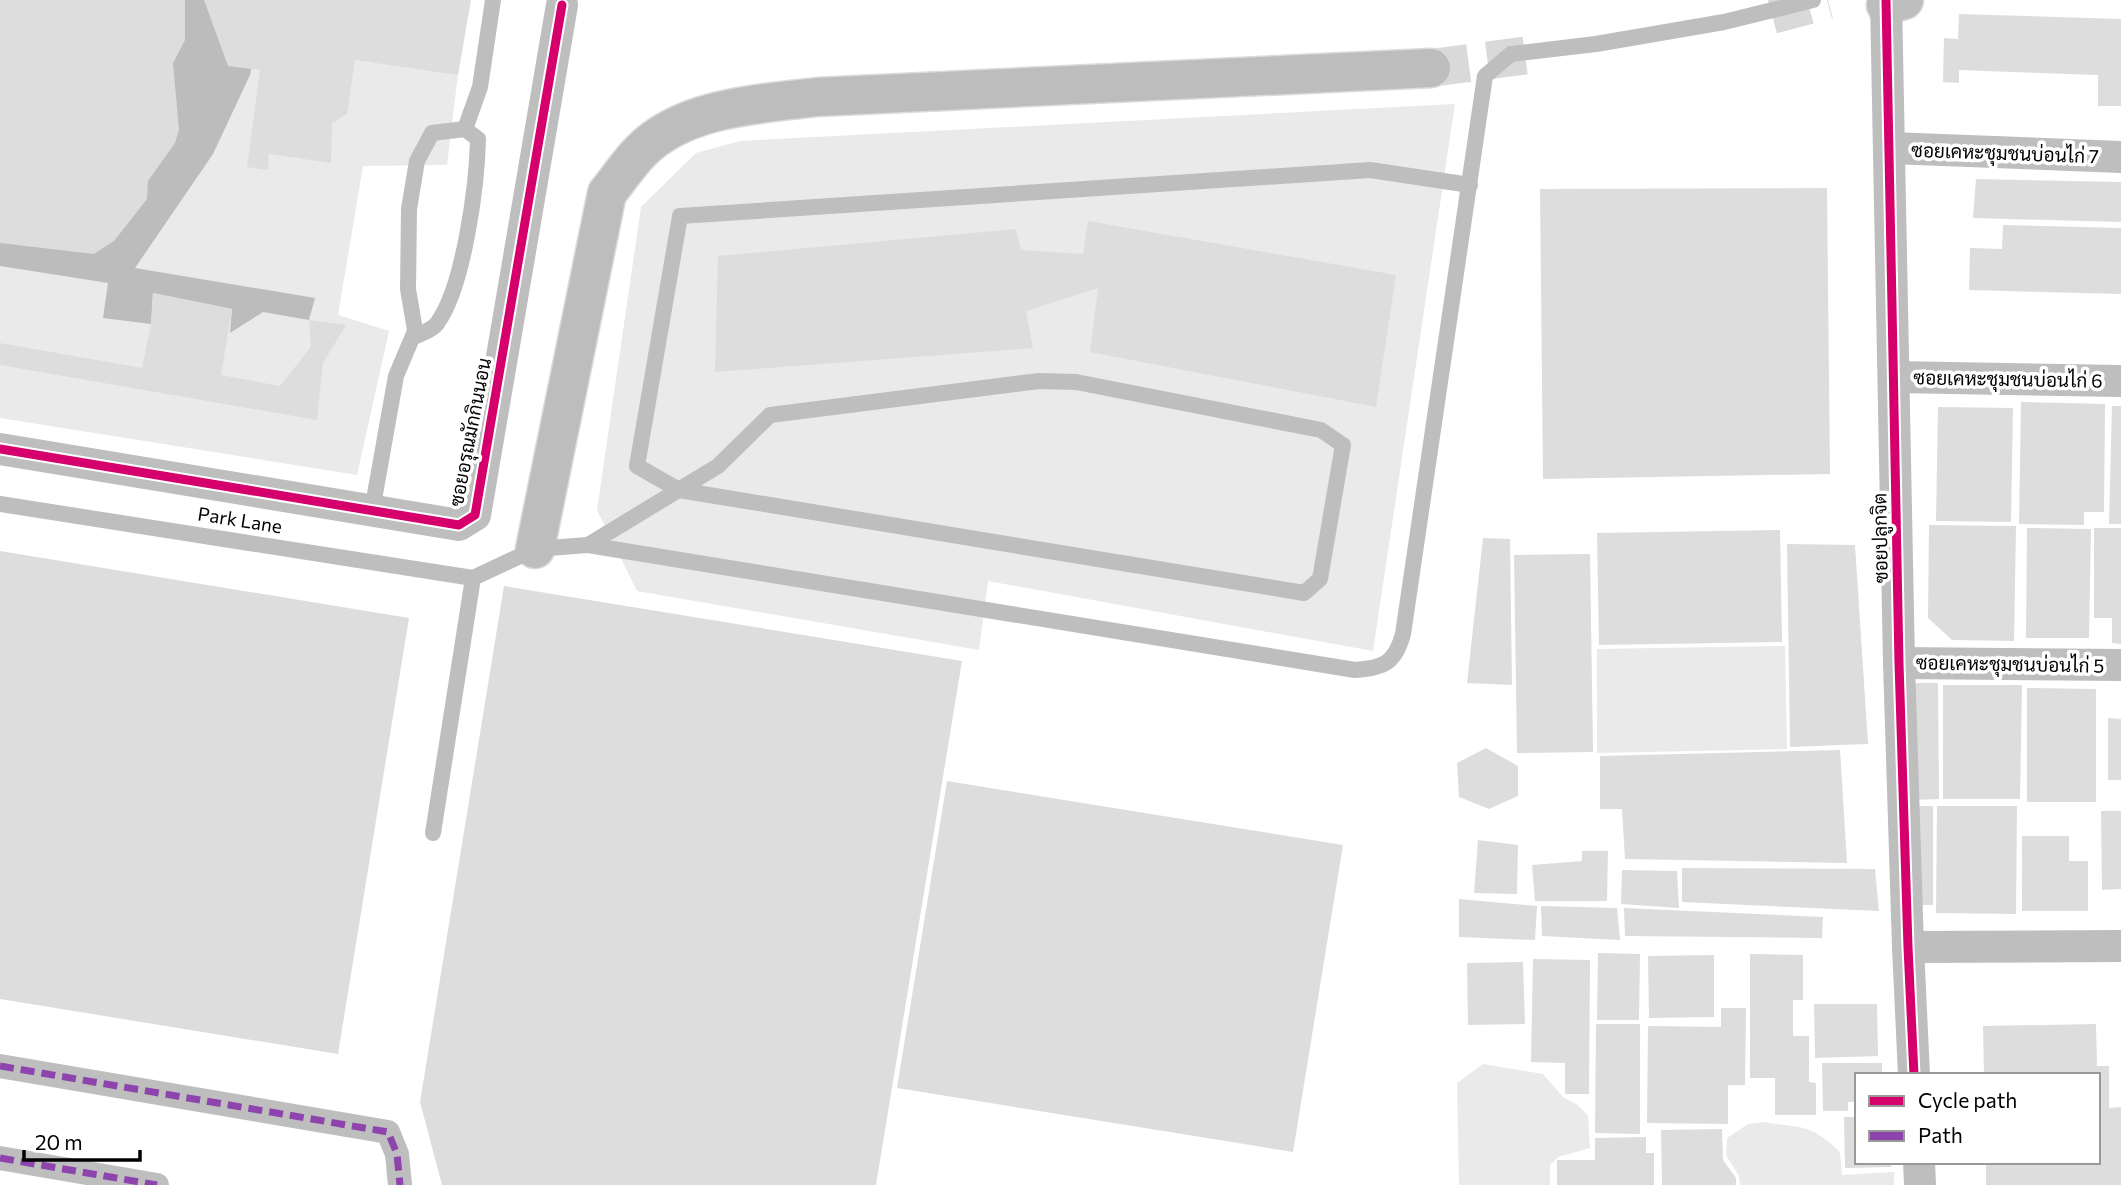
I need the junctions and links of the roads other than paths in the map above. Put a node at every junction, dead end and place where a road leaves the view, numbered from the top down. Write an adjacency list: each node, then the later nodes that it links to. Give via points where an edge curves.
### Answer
1 (493, 0): 6 (lane, via 480,87)
2 (1813, 0): 9 (lane, via 1724,22 1511,54 1485,76)
3 (1892, 2): 7 (street, ซอยปลูกจิต)
4 (562, 5): 16 (street, ซอยอรุณมักกินนอน, via 475,515 459,525)
5 (1431, 68): 18 (highway, via 817,97 687,119 642,150 607,193)
6 (465, 129): 10 (lane, via 432,133 417,161 409,219 408,289); 10 (lane, via 478,139 477,175 455,286 437,325 416,336)
7 (1890, 148): 8 (street, ซอยเคหะชุมชนบ่อนไก่ 7); 11 (street, ซอยปลูกจิต)
8 (2121, 158)
9 (1470, 185): 14 (lane, via 1370,170 680,216 637,466); 17 (lane, via 1403,634 1399,650 1373,669 1355,670)
10 (415, 331): 16 (lane, via 396,376)
11 (1895, 377): 12 (street, ซอยเคหะชุมชนบ่อนไก่ 6); 20 (street, ซอยปลูกจิต)
12 (2121, 381)
13 (0, 449): 16 (street, ซอยอรุณมักกินนอน)
14 (679, 490): 14 (lane, via 719,466 770,415 1040,381 1076,382 1321,430 1343,445 1320,579 1304,593); 17 (lane)
15 (0, 504): 19 (lane, Park Lane)
16 (372, 511)
17 (588, 545): 18 (lane)
18 (535, 549): 19 (lane)
19 (473, 578): 22 (lane)
20 (1899, 663): 21 (street, ซอยเคหะชุมชนบ่อนไก่ 5); 24 (street, ซอยปลูกจิต)
21 (2121, 665)
22 (433, 832)
23 (2121, 946): 24 (street)
24 (1908, 947): 26 (street, ซอยปลูกจิต)
25 (0, 1066): 30 (street, via 388,1132 397,1154)
26 (1914, 1073)
27 (0, 1158): 29 (street)
28 (1919, 1164): 31 (street)
29 (157, 1185)
30 (400, 1185)
31 (1920, 1185)

